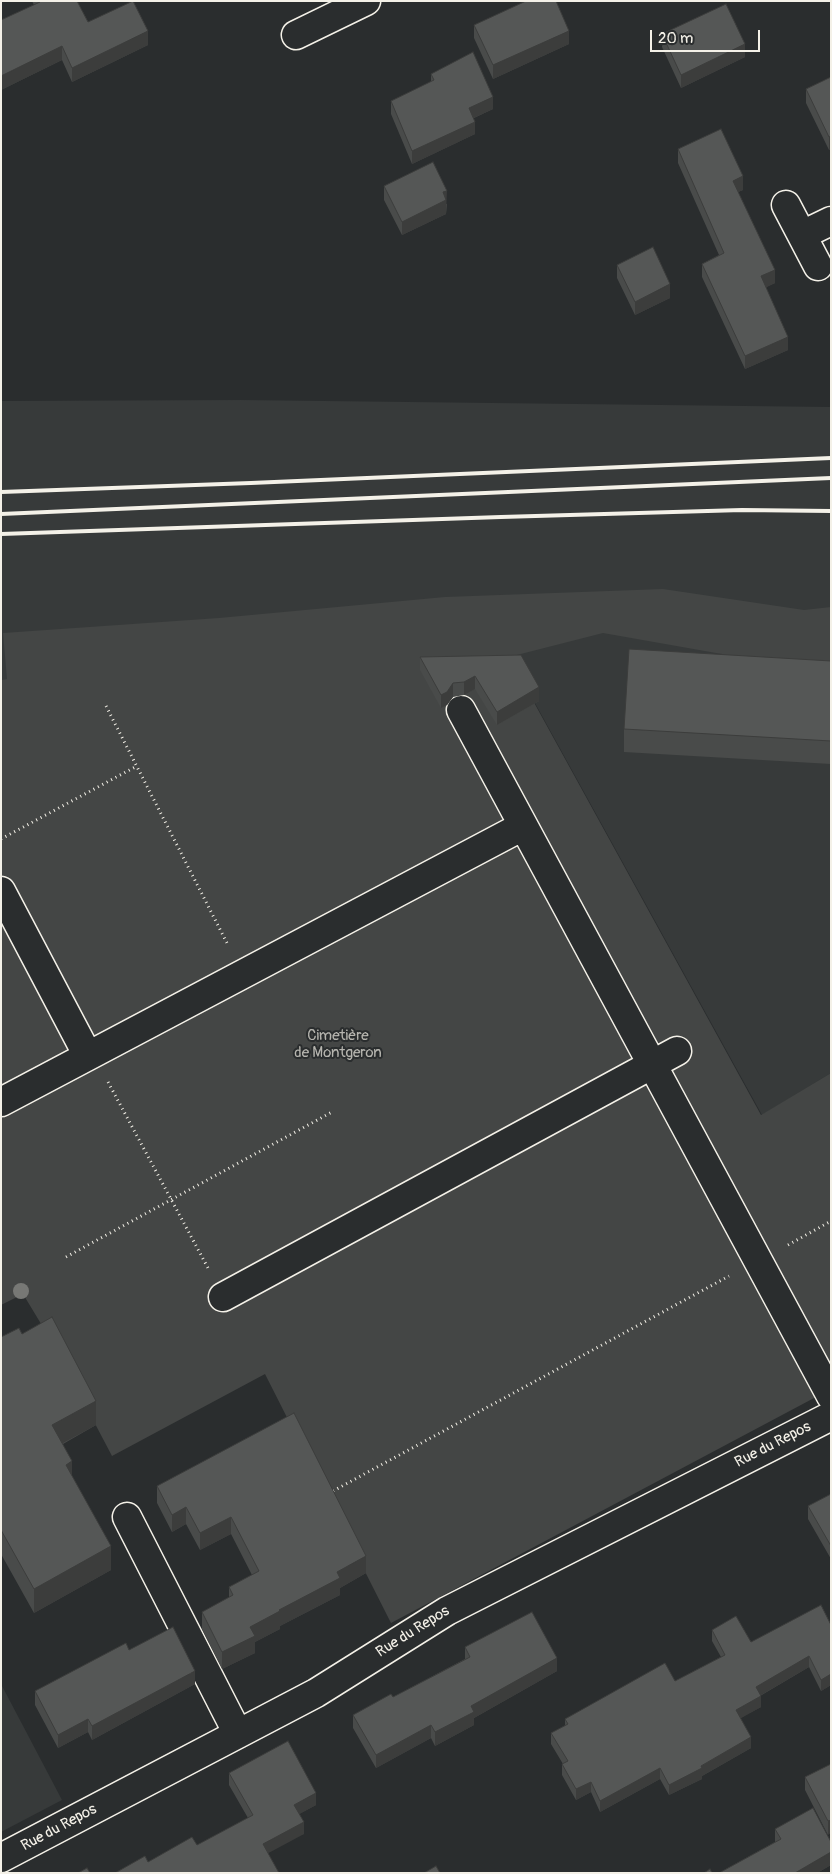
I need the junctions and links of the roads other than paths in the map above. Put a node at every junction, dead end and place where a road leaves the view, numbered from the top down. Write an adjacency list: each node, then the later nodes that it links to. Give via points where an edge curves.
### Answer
1 (366, 1): 2 (street)
2 (296, 34)
3 (786, 205): 5 (street)
4 (831, 221): 5 (street)
5 (802, 235): 6 (street)
6 (818, 266)
7 (461, 710): 8 (street)
8 (523, 826): 11 (street); 12 (street)
9 (1, 891): 11 (street)
10 (677, 1051): 12 (street)
11 (88, 1056): 13 (street)
12 (652, 1065): 14 (street); 15 (street)
13 (1, 1102)
14 (223, 1297)
15 (831, 1396)
16 (831, 1416): 18 (street, Rue du Repos, via 447,1611 316,1693)
17 (127, 1517): 18 (street)
18 (238, 1734): 19 (street, Rue du Repos)
19 (1, 1858)

